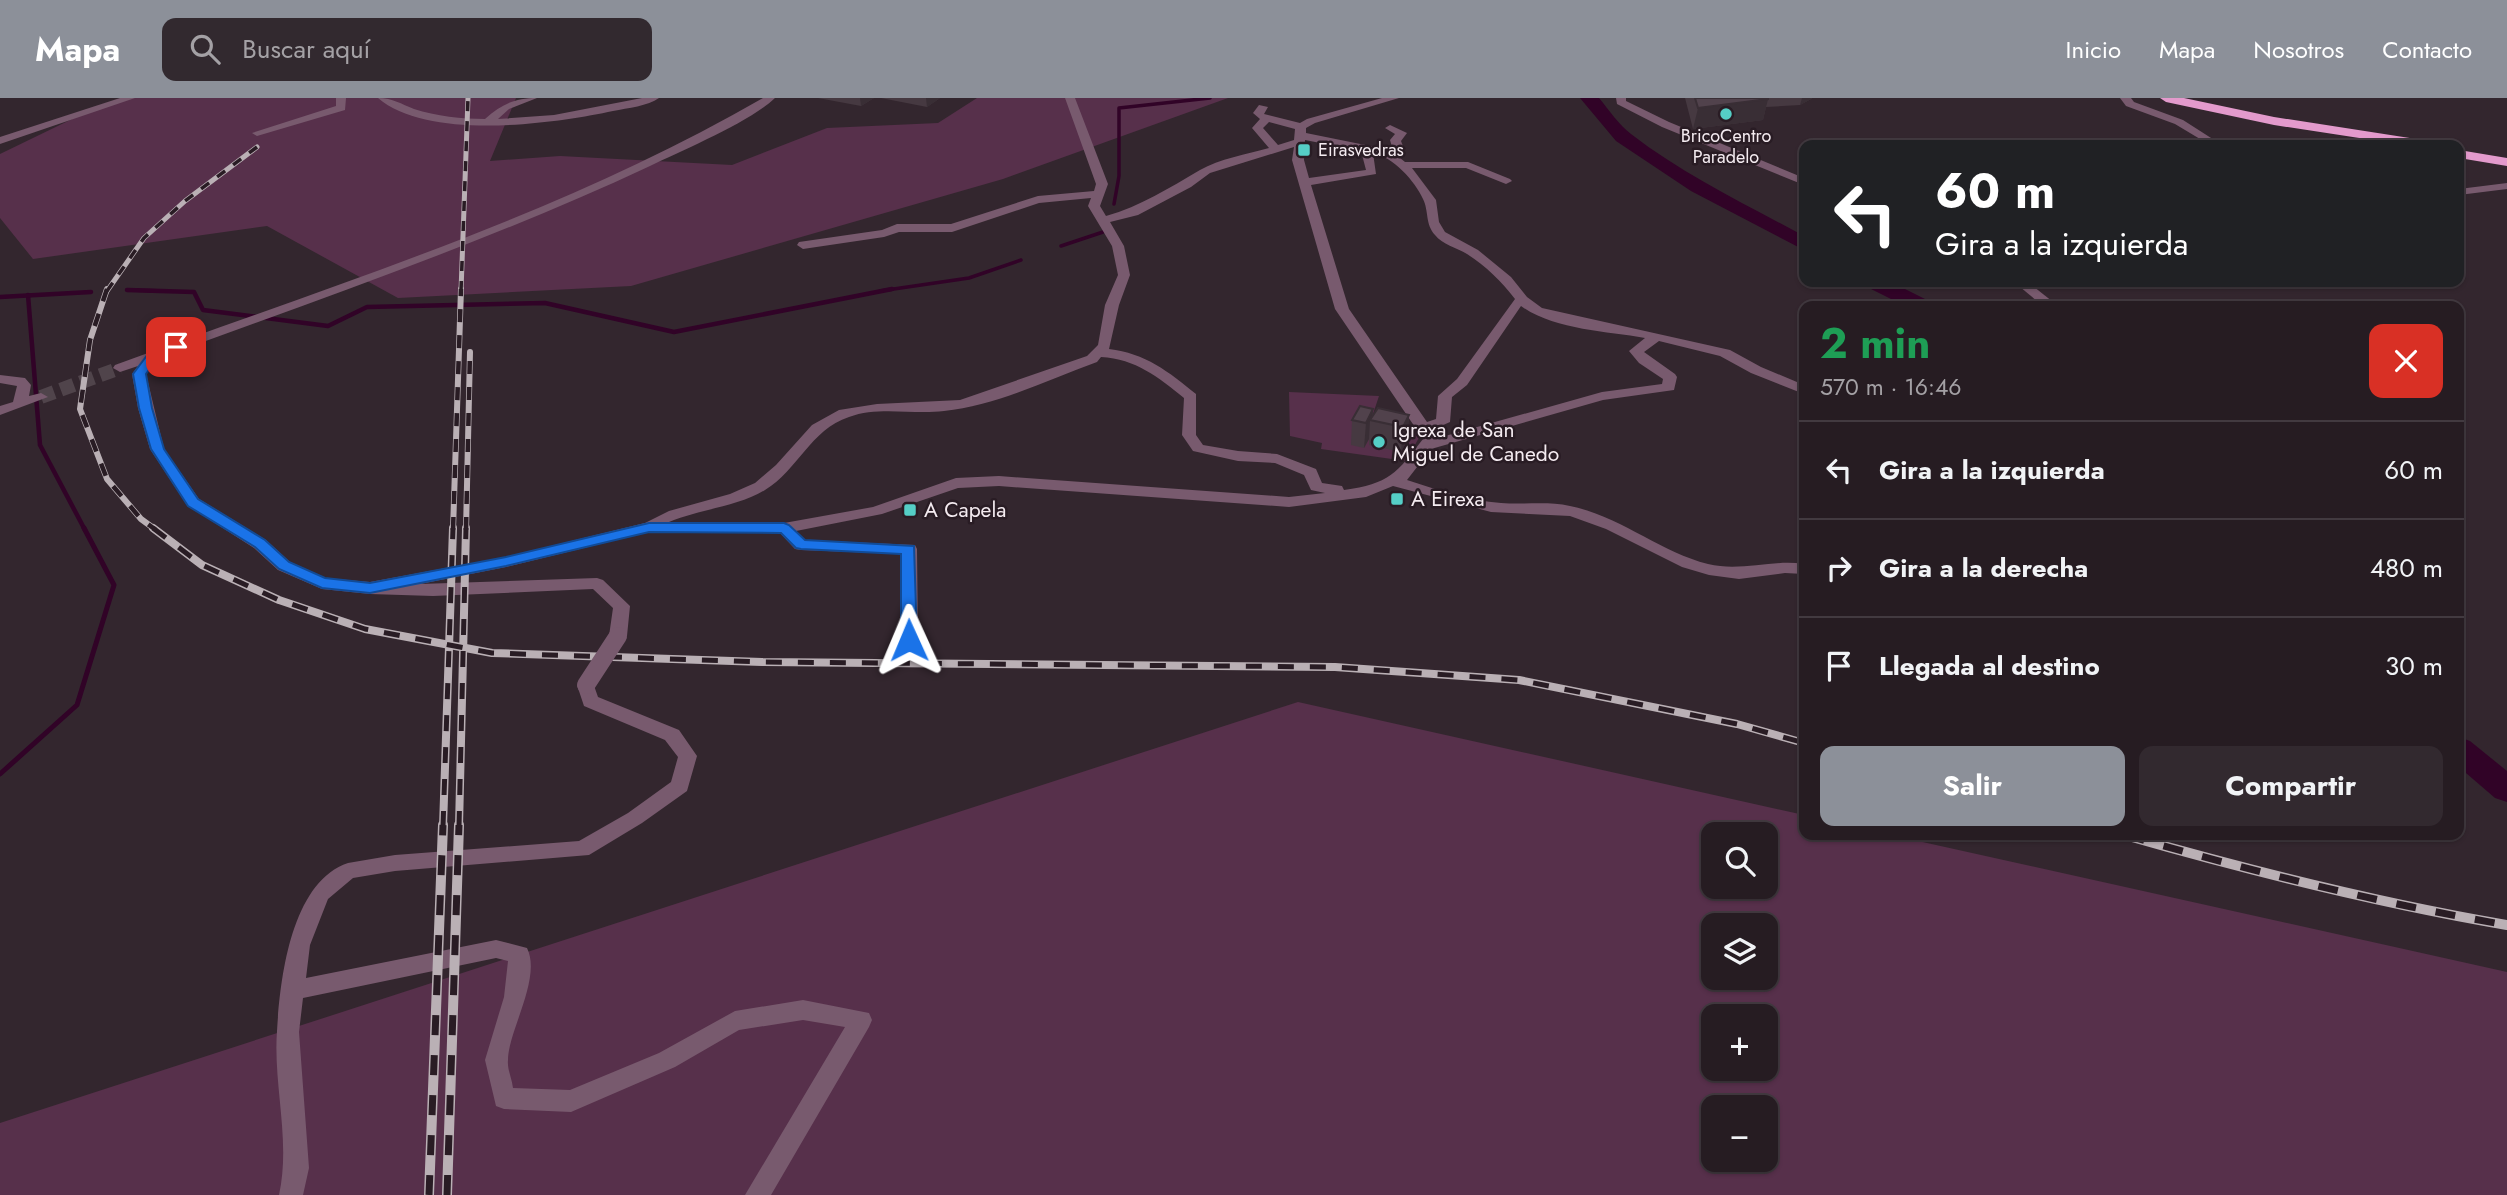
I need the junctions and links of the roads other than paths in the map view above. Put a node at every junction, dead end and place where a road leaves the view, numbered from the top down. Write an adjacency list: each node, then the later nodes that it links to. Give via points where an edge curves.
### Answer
1 (130, 98): 20 (street)
2 (341, 98): 15 (street, via 341,108)
3 (383, 98): 13 (street, via 417,114)
4 (532, 98): 13 (street, via 505,107)
5 (654, 98): 13 (street, via 580,114)
6 (770, 98): 40 (street, via 712,133 560,202)
7 (1070, 98): 32 (street, via 1102,184)
8 (1394, 98): 16 (street, via 1311,121)
9 (1621, 98): 27 (street, via 1685,136)
10 (2125, 98): 17 (street)
11 (2152, 98): 18 (highway)
12 (2166, 98): 19 (highway)
13 (489, 121)
14 (1391, 128): 23 (street, via 1402,133 1395,140 1398,149)
15 (257, 133)
16 (1299, 135): 21 (street); 21 (street, via 1264,113 1258,128); 22 (street); 29 (street, via 1298,160)
17 (2209, 140)
18 (2376, 140)
19 (2397, 140)
20 (0, 141)
21 (1276, 149): 33 (street, via 1206,170 1187,185 1133,212)
22 (1366, 149): 23 (street); 29 (street, via 1372,172)
23 (1385, 152): 26 (street)
24 (2464, 153): 25 (highway)
25 (2507, 159)
26 (1402, 165): 28 (street, via 1468,165); 36 (street, via 1430,200 1440,234 1474,253 1507,280)
27 (1799, 180)
28 (1506, 181)
29 (1305, 182): 47 (street, via 1342,309)
30 (2507, 186): 31 (street)
31 (2464, 191)
32 (1099, 194): 33 (street, via 1094,206); 34 (street, via 1038,200 952,228 897,228)
33 (1101, 221): 39 (street, via 1118,246 1124,275 1112,305 1105,346)
34 (803, 245)
35 (2027, 287): 37 (street)
36 (1522, 300): 38 (street, via 1537,311 1572,321); 47 (street, via 1462,382 1444,396 1443,422)
37 (2044, 301)
38 (1657, 336): 43 (street, via 1725,353); 48 (street, via 1636,351 1670,377 1669,387 1602,396)
39 (1098, 354): 50 (street, via 1122,353 1150,363 1191,397 1189,435 1198,448 1277,459 1311,472 1316,487); 51 (street, via 959,405 862,409 830,419 807,434 785,468 750,493 665,517)
40 (152, 356): 41 (street); 54 (street, via 139,374 145,408 157,449 193,502 260,544 284,566 322,583)
41 (120, 368)
42 (0, 379): 45 (street, via 24,385)
43 (1799, 388)
44 (41, 397): 45 (street)
45 (20, 404): 46 (street)
46 (0, 411)
47 (1425, 427): 48 (street, via 1431,439)
48 (1426, 446): 49 (street, via 1402,477)
49 (1393, 481): 50 (street); 53 (street, via 1491,507 1570,510 1700,567 1731,573)
50 (1368, 491): 52 (street, via 1289,502 999,481 956,483 876,511)
51 (649, 527): 52 (street); 54 (street, via 506,562)
52 (784, 528): 55 (street, via 801,545 909,549)
53 (1799, 569)
54 (370, 588): 56 (street, bridge, via 597,584 622,606 618,636 586,685 590,701 672,735 688,757 680,786 582,849 395,863 348,871 320,894 299,945)
55 (909, 640)
56 (294, 990): 57 (street, via 289,1032 297,1168); 58 (street, via 496,949 519,954 515,997 496,1060 504,1098 571,1101 667,1060 735,1021 803,1010 861,1020)
57 (291, 1195)
58 (757, 1195)

